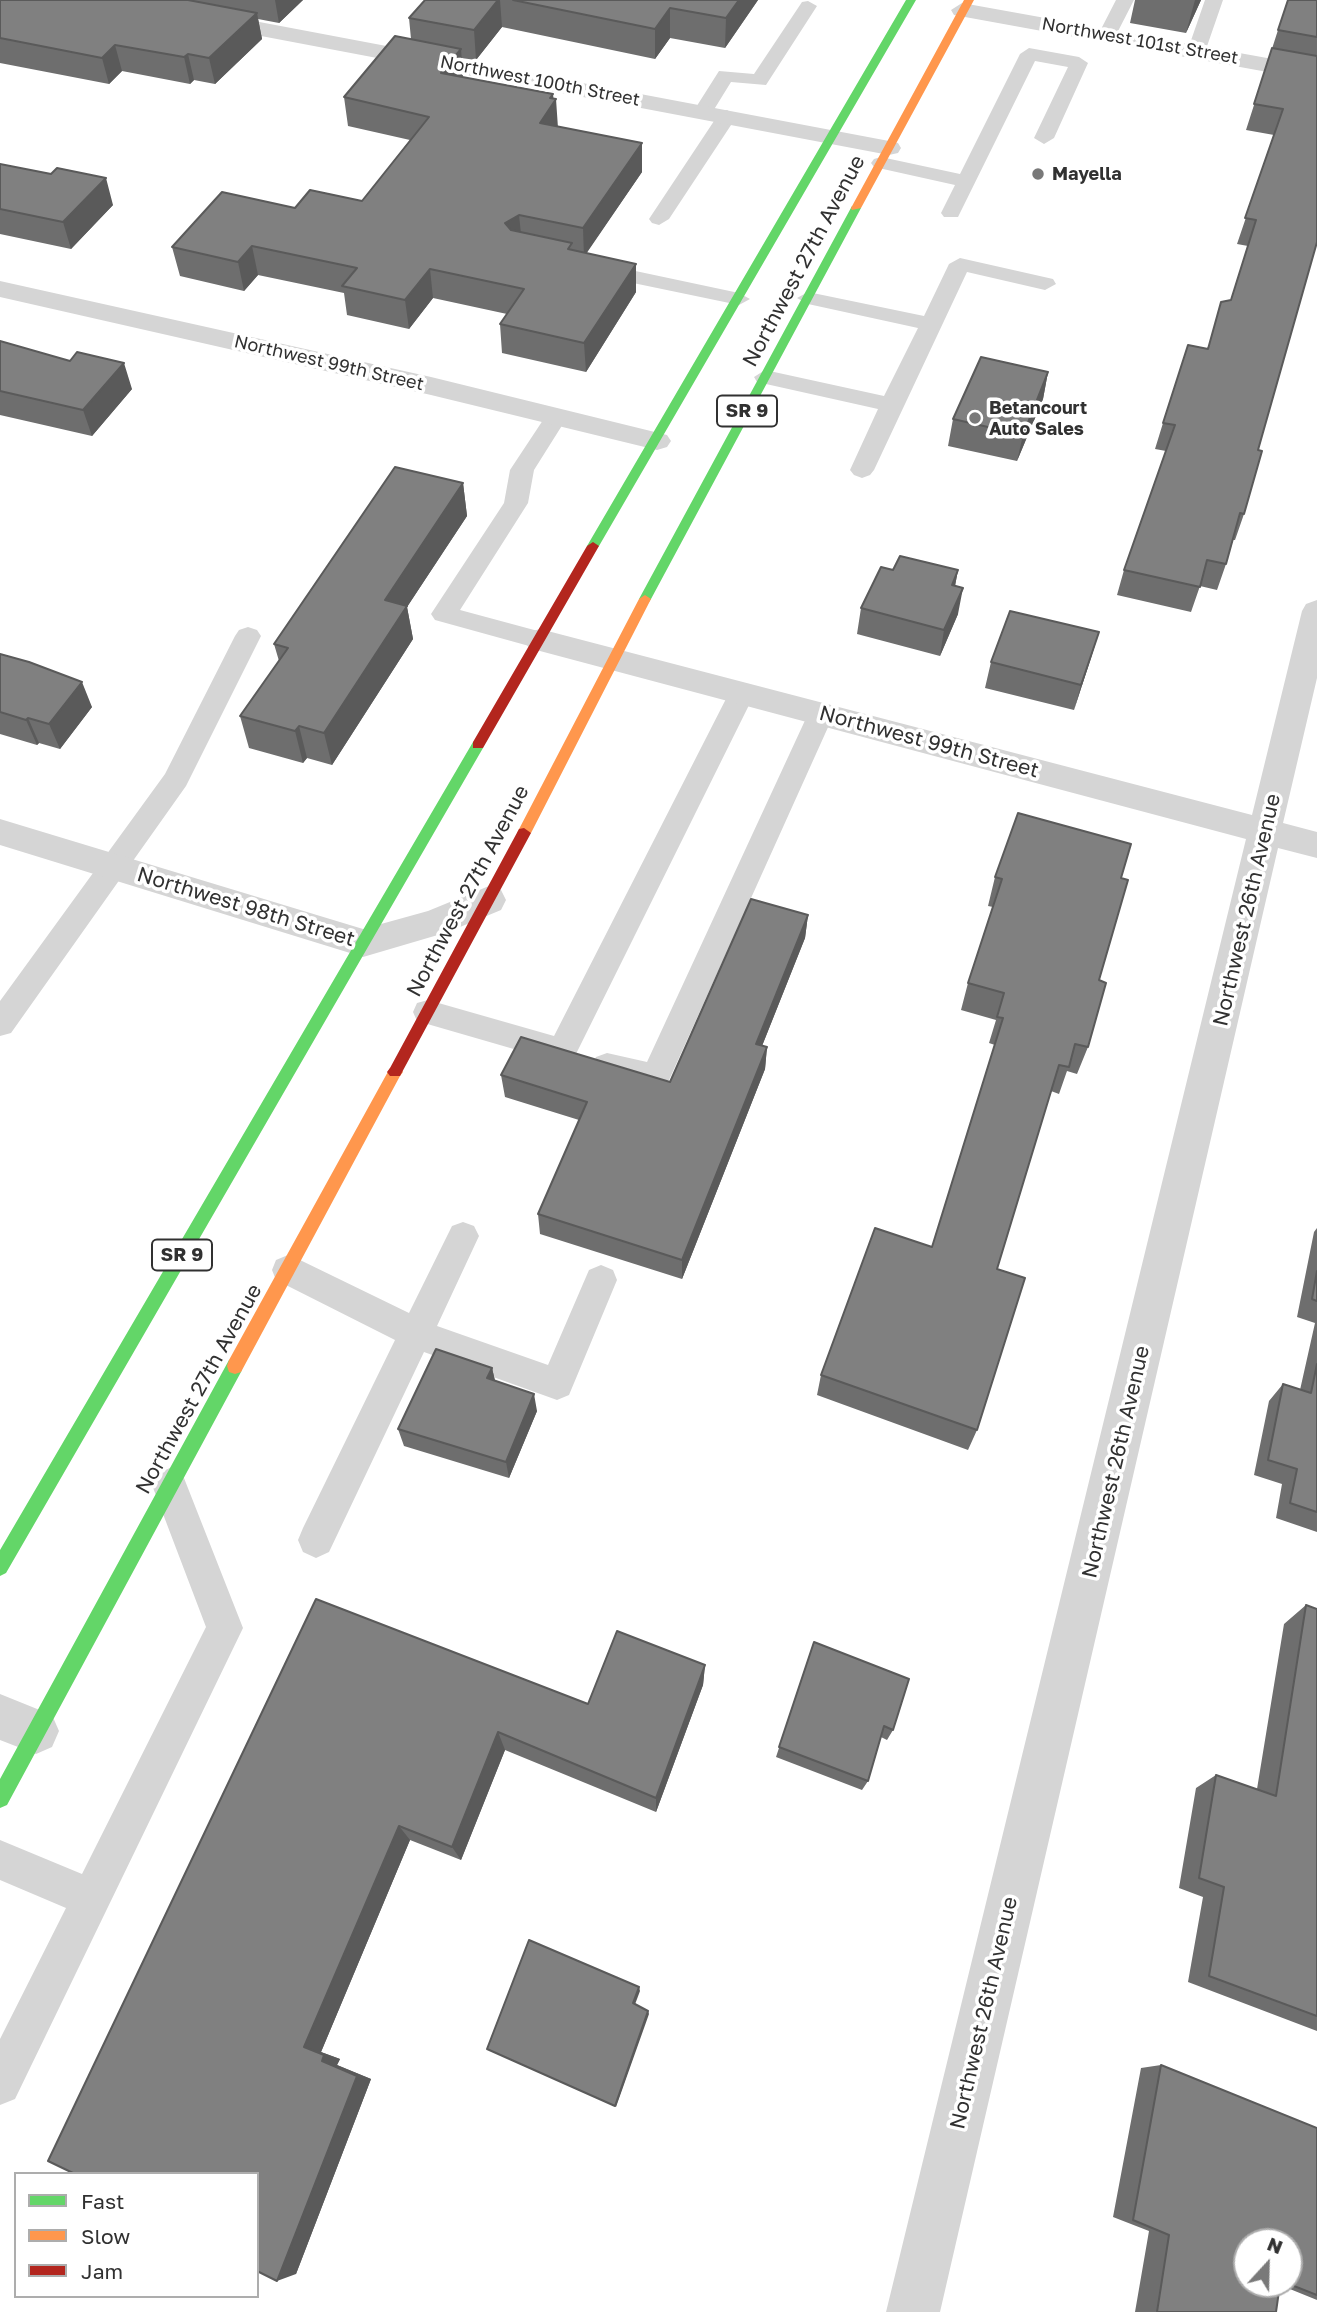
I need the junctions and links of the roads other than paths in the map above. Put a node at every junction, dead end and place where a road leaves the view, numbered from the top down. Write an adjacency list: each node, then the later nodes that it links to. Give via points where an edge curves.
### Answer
1 (107, 0): 10 (street, Northwest 100th Street)
2 (911, 0): 11 (main road, Northwest 27th Avenue / SR 9)
3 (1125, 0): 7 (lane)
4 (1214, 0): 8 (lane)
5 (965, 5): 7 (street, Northwest 101st Street); 13 (main road, Northwest 27th Avenue / SR 9)
6 (808, 6): 10 (lane, via 760,81 726,75)
7 (1107, 36): 8 (street, Northwest 101st Street)
8 (1196, 52): 9 (street, Northwest 101st Street)
9 (1317, 74)
10 (715, 114): 11 (street, Northwest 100th Street); 16 (lane)
11 (833, 137): 13 (street, Northwest 100th Street); 21 (main road, Northwest 27th Avenue / SR 9)
12 (1044, 138): 14 (lane, via 1079,63 1029,54)
13 (885, 156): 14 (lane); 20 (main road, Northwest 27th Avenue / SR 9)
14 (967, 181): 15 (lane)
15 (951, 213)
16 (659, 219)
17 (576, 264): 21 (lane)
18 (1045, 284): 22 (lane, via 960,264)
19 (0, 289): 25 (street, Northwest 99th Street)
20 (808, 298): 22 (lane); 23 (main road, Northwest 27th Avenue / SR 9)
21 (739, 299): 26 (main road, Northwest 27th Avenue / SR 9)
22 (932, 324): 24 (lane)
23 (765, 377): 24 (lane); 31 (main road, Northwest 27th Avenue / SR 9)
24 (891, 405): 27 (lane)
25 (557, 416): 26 (street, Northwest 99th Street); 30 (lane, via 522,470 516,503 444,614)
26 (657, 441): 30 (main road, Northwest 27th Avenue / SR 9)
27 (862, 470)
28 (1317, 611): 35 (street, Northwest 26th Avenue)
29 (248, 636): 37 (lane, via 176,779)
30 (540, 640): 31 (street, Northwest 99th Street); 39 (main road, Northwest 27th Avenue / SR 9)
31 (613, 659): 32 (street, Northwest 99th Street); 38 (main road, Northwest 27th Avenue / SR 9)
32 (742, 693): 33 (street, Northwest 99th Street); 42 (lane)
33 (821, 714): 35 (street, Northwest 99th Street); 42 (lane, via 658,1071 643,1076)
34 (0, 832): 37 (street, Northwest 98th Street)
35 (1266, 832): 36 (street, Northwest 99th Street); 55 (street, Northwest 26th Avenue)
36 (1317, 845)
37 (113, 866): 39 (street, Northwest 98th Street); 41 (lane)
38 (489, 900): 39 (street, Northwest 98th Street, via 436,922); 40 (main road, Northwest 27th Avenue / SR 9)
39 (363, 943): 49 (main road, Northwest 27th Avenue / SR 9)
40 (428, 1012): 42 (lane); 44 (main road, Northwest 27th Avenue / SR 9)
41 (0, 1024)
42 (562, 1051)
43 (463, 1236): 46 (lane)
44 (288, 1270): 46 (lane); 47 (main road, Northwest 27th Avenue / SR 9)
45 (601, 1280): 46 (lane, via 557,1384)
46 (417, 1334): 48 (lane)
47 (170, 1485): 50 (main road, Northwest 27th Avenue / SR 9); 53 (lane, via 225,1628)
48 (316, 1540)
49 (0, 1567)
50 (18, 1724): 51 (main road, Northwest 27th Avenue / SR 9)
51 (0, 1798)
52 (0, 1860): 53 (lane)
53 (91, 1898): 54 (lane)
54 (0, 2084)
55 (913, 2312)

